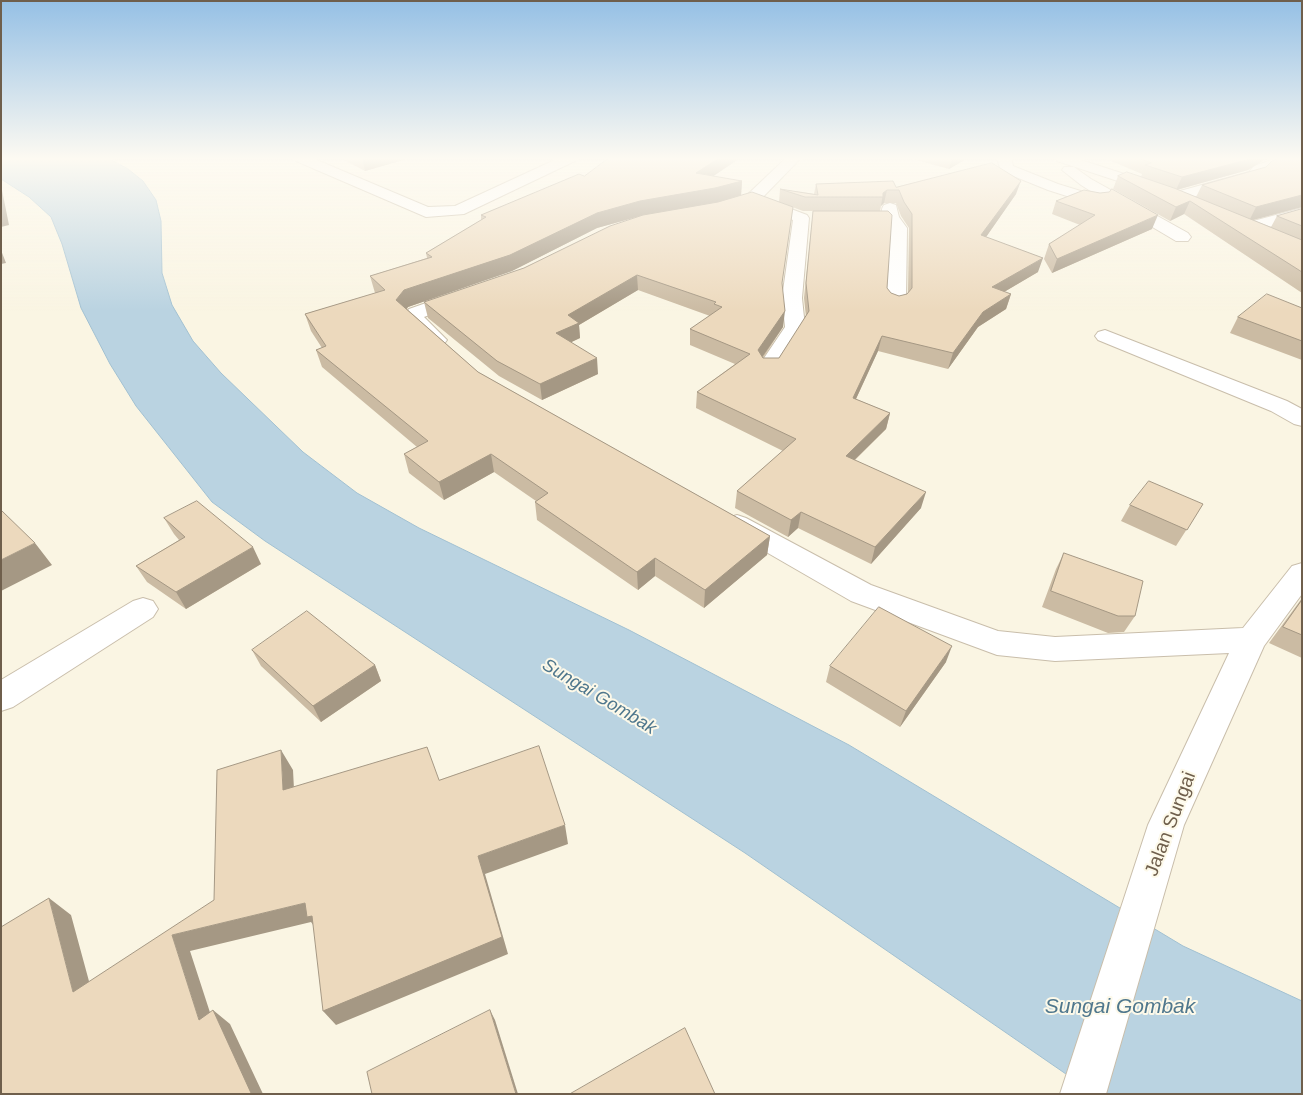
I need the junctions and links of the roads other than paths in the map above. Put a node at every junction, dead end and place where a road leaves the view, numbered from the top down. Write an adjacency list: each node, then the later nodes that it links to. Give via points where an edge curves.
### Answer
1 (419, 209): 2 (street, via 441,213)
2 (462, 209)
3 (715, 209): 6 (street)
4 (783, 209): 17 (street, via 810,218 792,298 795,327)
5 (1134, 209): 11 (street)
6 (708, 211)
7 (1302, 213): 10 (street)
8 (873, 218): 14 (street, via 891,213 899,228)
9 (1230, 220): 10 (street)
10 (1248, 228): 12 (street)
11 (1182, 237)
12 (1275, 240)
13 (476, 292): 16 (street, via 412,317)
14 (896, 303)
15 (1105, 336): 18 (street)
16 (452, 352)
17 (769, 367)
18 (1302, 418)
19 (713, 509): 22 (street, via 861,593 997,643 1055,649)
20 (1302, 574): 22 (street, Jalan Sungai)
21 (143, 609): 23 (street)
22 (1251, 640): 24 (street, Jalan Sungai, via 1166,825)
23 (1, 697)
24 (1082, 1094)

